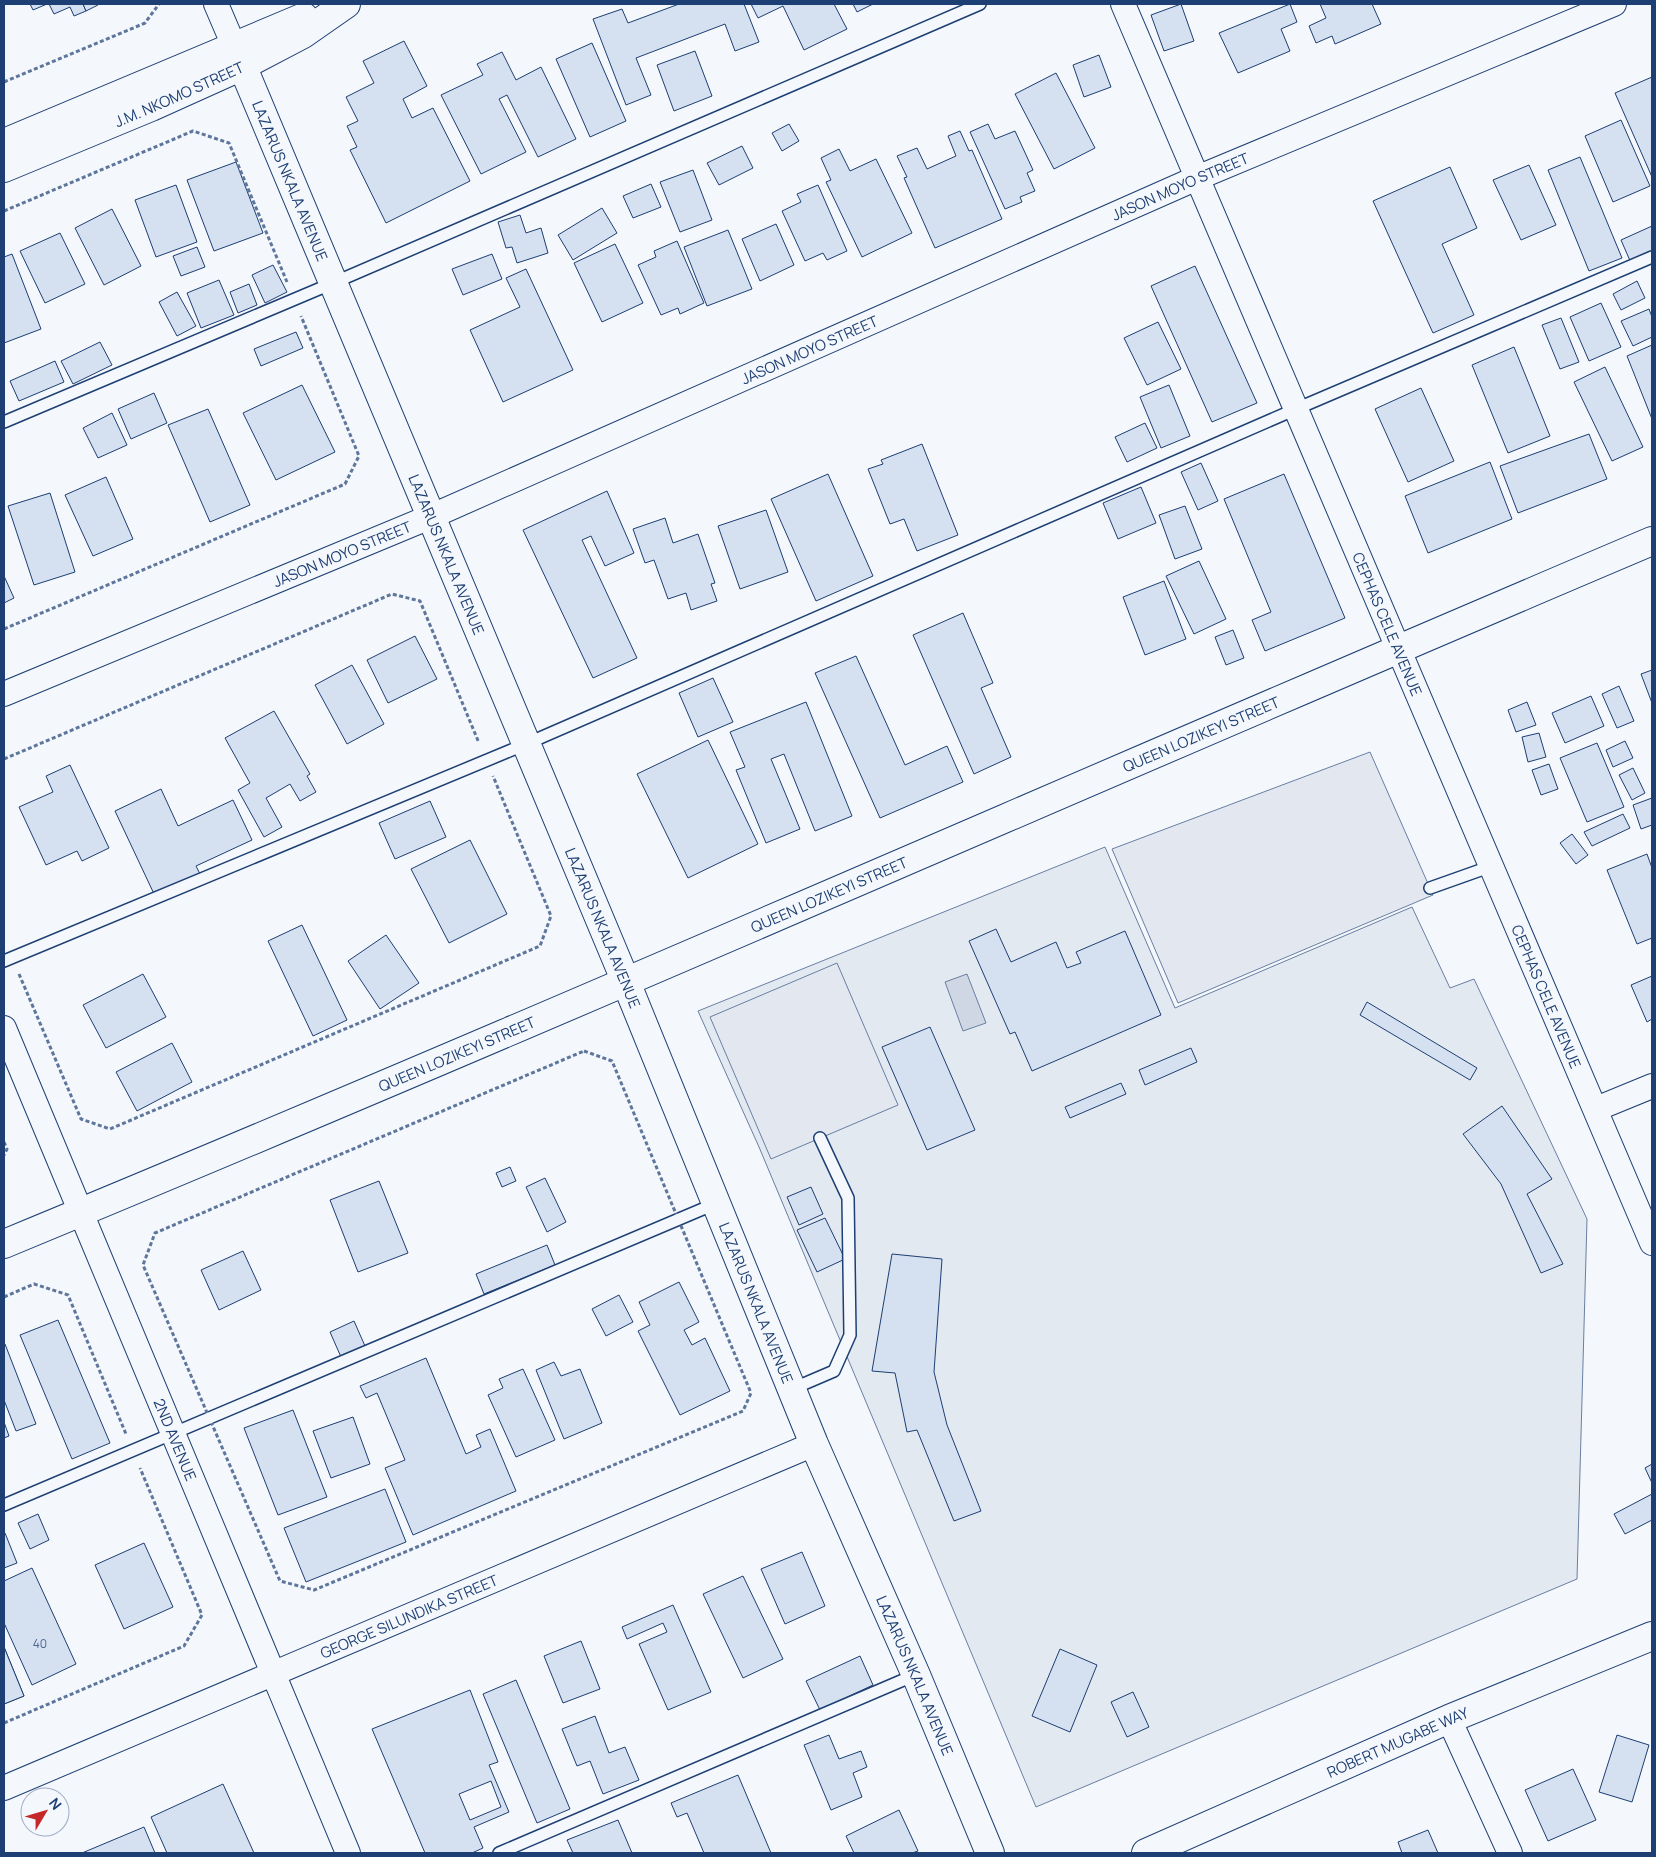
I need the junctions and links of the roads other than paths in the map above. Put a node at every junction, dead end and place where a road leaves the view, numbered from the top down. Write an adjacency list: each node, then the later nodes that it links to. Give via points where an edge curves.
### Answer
1 (216, 4): 6 (street, LAZARUS NKALA AVENUE)
2 (345, 4): 6 (main road, J.M. NKOMO STREET, via 303,34)
3 (980, 4): 11 (lane)
4 (1123, 4): 9 (street, CEPHAS CELE AVENUE)
5 (1614, 4): 9 (street, JASON MOYO STREET)
6 (238, 56): 7 (main road, J.M. NKOMO STREET); 8 (main road, J.M. NKOMO STREET, via 151,107); 11 (main road, LAZARUS NKALA AVENUE)
7 (4, 143)
8 (4, 168)
9 (1197, 178): 12 (street, CEPHAS CELE AVENUE); 14 (street, JASON MOYO STREET)
10 (1652, 257): 12 (lane)
11 (333, 283): 13 (lane); 14 (main road, LAZARUS NKALA AVENUE)
12 (1296, 409): 16 (street, CEPHAS CELE AVENUE); 18 (lane)
13 (4, 422)
14 (430, 517): 17 (street, JASON MOYO STREET); 18 (main road, LAZARUS NKALA AVENUE)
15 (1652, 541): 16 (main road, QUEEN LOZIKEYI STREET)
16 (1399, 648): 19 (street, CEPHAS CELE AVENUE); 22 (main road, QUEEN LOZIKEYI STREET)
17 (4, 694)
18 (526, 744): 21 (lane); 22 (main road, LAZARUS NKALA AVENUE)
19 (1492, 866): 20 (lane); 25 (street, CEPHAS CELE AVENUE)
20 (1430, 888)
21 (8, 959)
22 (626, 982): 27 (main road, LAZARUS NKALA AVENUE); 28 (main road, QUEEN LOZIKEYI STREET)
23 (4, 1028): 28 (street, 2ND AVENUE)
24 (1652, 1086): 25 (street)
25 (1596, 1108): 29 (street, CEPHAS CELE AVENUE)
26 (820, 1138): 31 (lane, via 848,1198 850,1335 834,1372)
27 (717, 1203): 31 (main road, LAZARUS NKALA AVENUE); 32 (lane)
28 (82, 1212): 30 (main road, QUEEN LOZIKEYI STREET); 32 (street, 2ND AVENUE)
29 (1652, 1243)
30 (4, 1244)
31 (792, 1389): 33 (main road, LAZARUS NKALA AVENUE)
32 (173, 1433): 34 (lane); 36 (street, 2ND AVENUE)
33 (814, 1444): 36 (street, GEORGE SILUNDIKA STREET); 37 (main road, LAZARUS NKALA AVENUE)
34 (4, 1504)
35 (1652, 1636): 38 (main road, ROBERT MUGABE WAY)
36 (274, 1674): 39 (street, GEORGE SILUNDIKA STREET); 40 (street, 2ND AVENUE)
37 (916, 1675): 41 (lane); 42 (main road, LAZARUS NKALA AVENUE)
38 (1449, 1719): 43 (main road, ROBERT MUGABE WAY); 44 (street)
39 (4, 1788)
40 (348, 1853)
41 (499, 1853)
42 (990, 1853)
43 (1146, 1853)
44 (1510, 1853)

